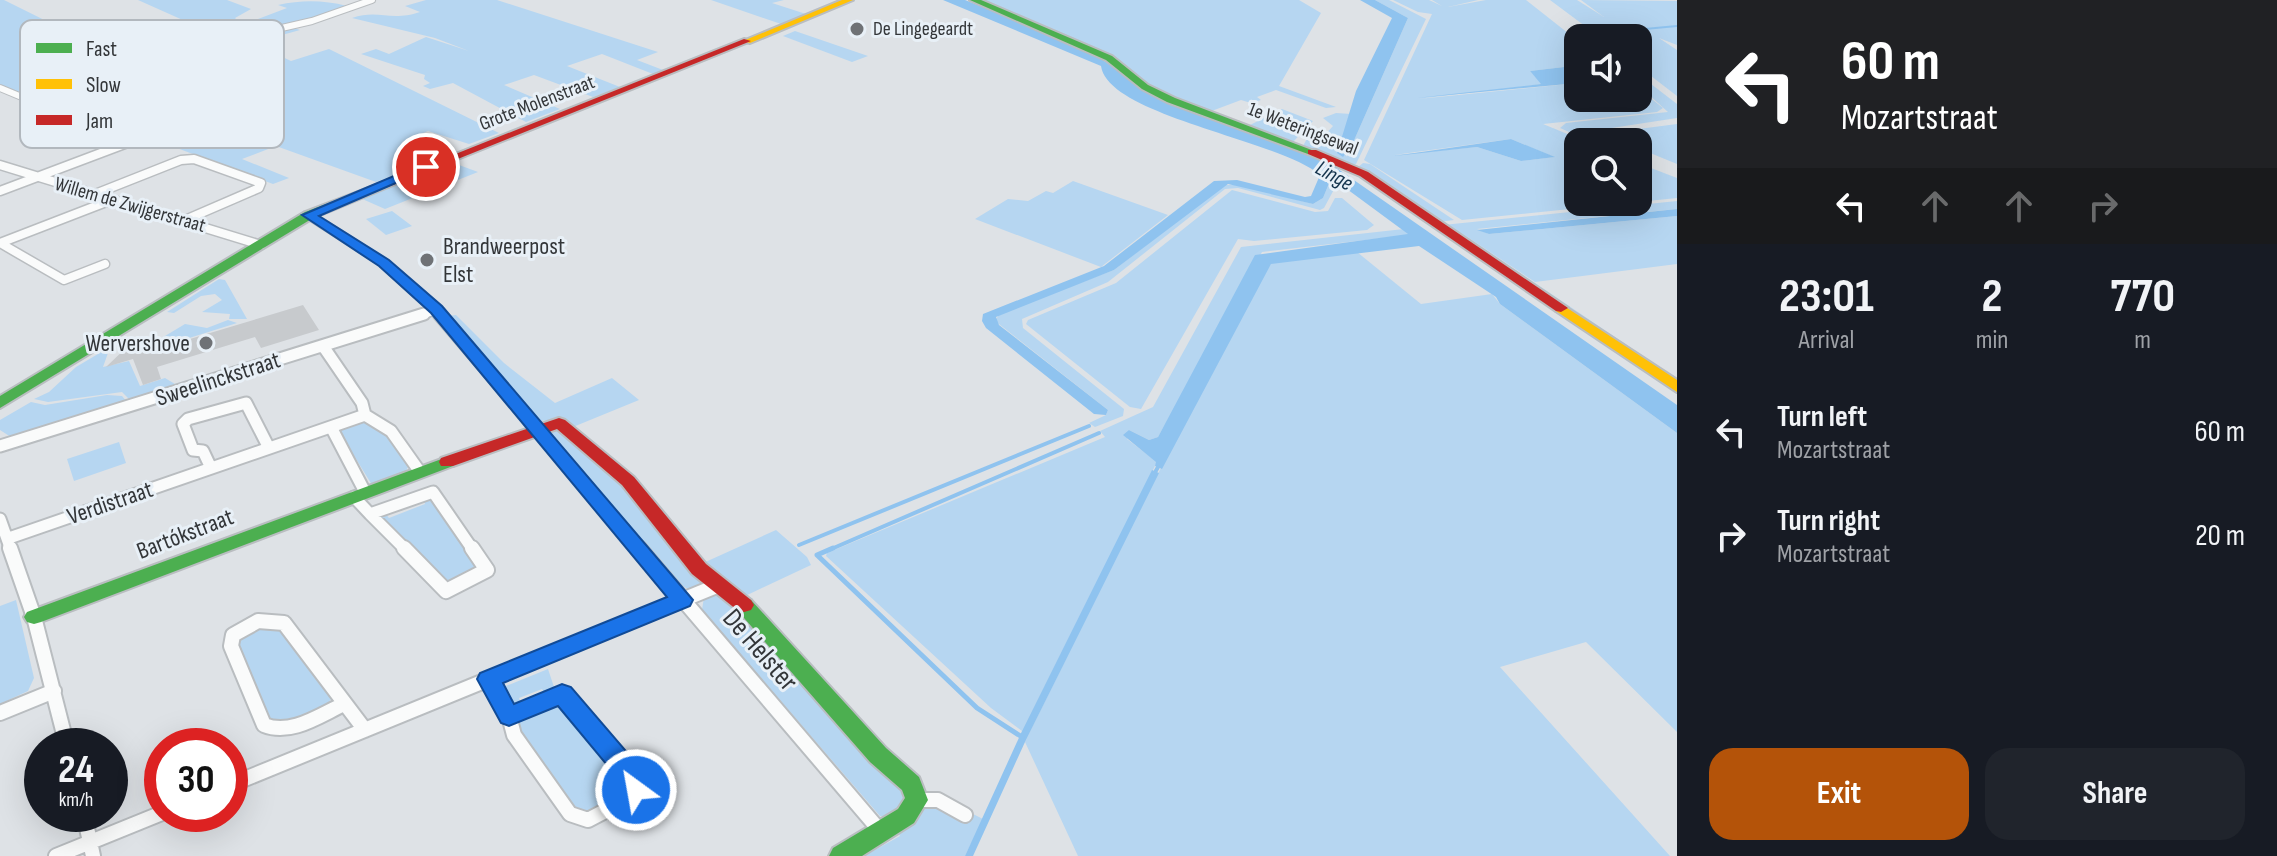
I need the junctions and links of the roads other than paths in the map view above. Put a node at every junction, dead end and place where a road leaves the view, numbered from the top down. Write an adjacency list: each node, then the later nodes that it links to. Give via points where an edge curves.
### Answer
1 (372, 0): 4 (street)
2 (849, 0): 13 (street, Grote Molenstraat)
3 (974, 0): 20 (street, 1e Weteringsewal, via 1109,58 1171,100 1364,174)
4 (284, 28)
5 (0, 88): 6 (street)
6 (20, 97)
7 (115, 148): 9 (street)
8 (0, 165): 9 (street, Willem de Zwijgerstraat)
9 (37, 179): 10 (street); 11 (street, Willem de Zwijgerstraat)
10 (0, 191)
11 (95, 195): 12 (street, Willem de Zwijgerstraat); 14 (street, via 194,159 261,183)
12 (114, 199): 14 (street, Willem de Zwijgerstraat); 15 (street)
13 (309, 215): 16 (street, Grote Molenstraat); 18 (street, De Helster, via 384,263)
14 (185, 220): 16 (street, Willem de Zwijgerstraat)
15 (0, 243): 17 (street, via 64,280)
16 (261, 245): 21 (street, Grote Molenstraat)
17 (105, 264)
18 (436, 310): 19 (street, Sweelinckstraat); 24 (street, De Helster)
19 (323, 346): 22 (street); 25 (street, Sweelinckstraat)
20 (1677, 387)
21 (0, 403)
22 (365, 415): 23 (street, Verdistraat); 28 (street, via 398,436)
23 (331, 427): 26 (street, Verdistraat); 29 (street)
24 (539, 427): 28 (street, Bartókstraat); 33 (street, De Helster, via 568,427 607,460 699,569); 34 (street, De Helster)
25 (0, 446)
26 (269, 448): 27 (street, Verdistraat); 27 (street, via 246,403 188,419 183,424 193,450 203,451)
27 (211, 468): 32 (street, Verdistraat)
28 (420, 472): 29 (street, Bartókstraat)
29 (359, 495): 30 (street); 35 (street, Bartókstraat)
30 (370, 514): 30 (street, via 446,591 487,570 433,492)
31 (0, 519): 32 (street)
32 (9, 538): 35 (street)
33 (719, 585): 34 (street); 44 (street, De Helster, via 738,598 878,755 911,784)
34 (682, 600): 36 (street); 47 (street, De Helster)
35 (34, 617): 37 (street)
36 (489, 679): 40 (street); 42 (street)
37 (54, 691): 39 (street); 41 (street)
38 (344, 704): 38 (street, via 284,623 263,619 233,635 231,646 264,725 271,730); 42 (street)
39 (0, 713)
40 (509, 716): 40 (street, via 514,735 570,814 588,820 636,790 634,779 562,694)
41 (63, 728)
42 (365, 730): 43 (street)
43 (248, 778)
44 (917, 800): 45 (street, via 938,800); 47 (street, via 906,816)
45 (965, 815)
46 (144, 822): 48 (street)
47 (881, 832): 50 (street)
48 (92, 849): 49 (street)
49 (56, 856)
50 (841, 856)

